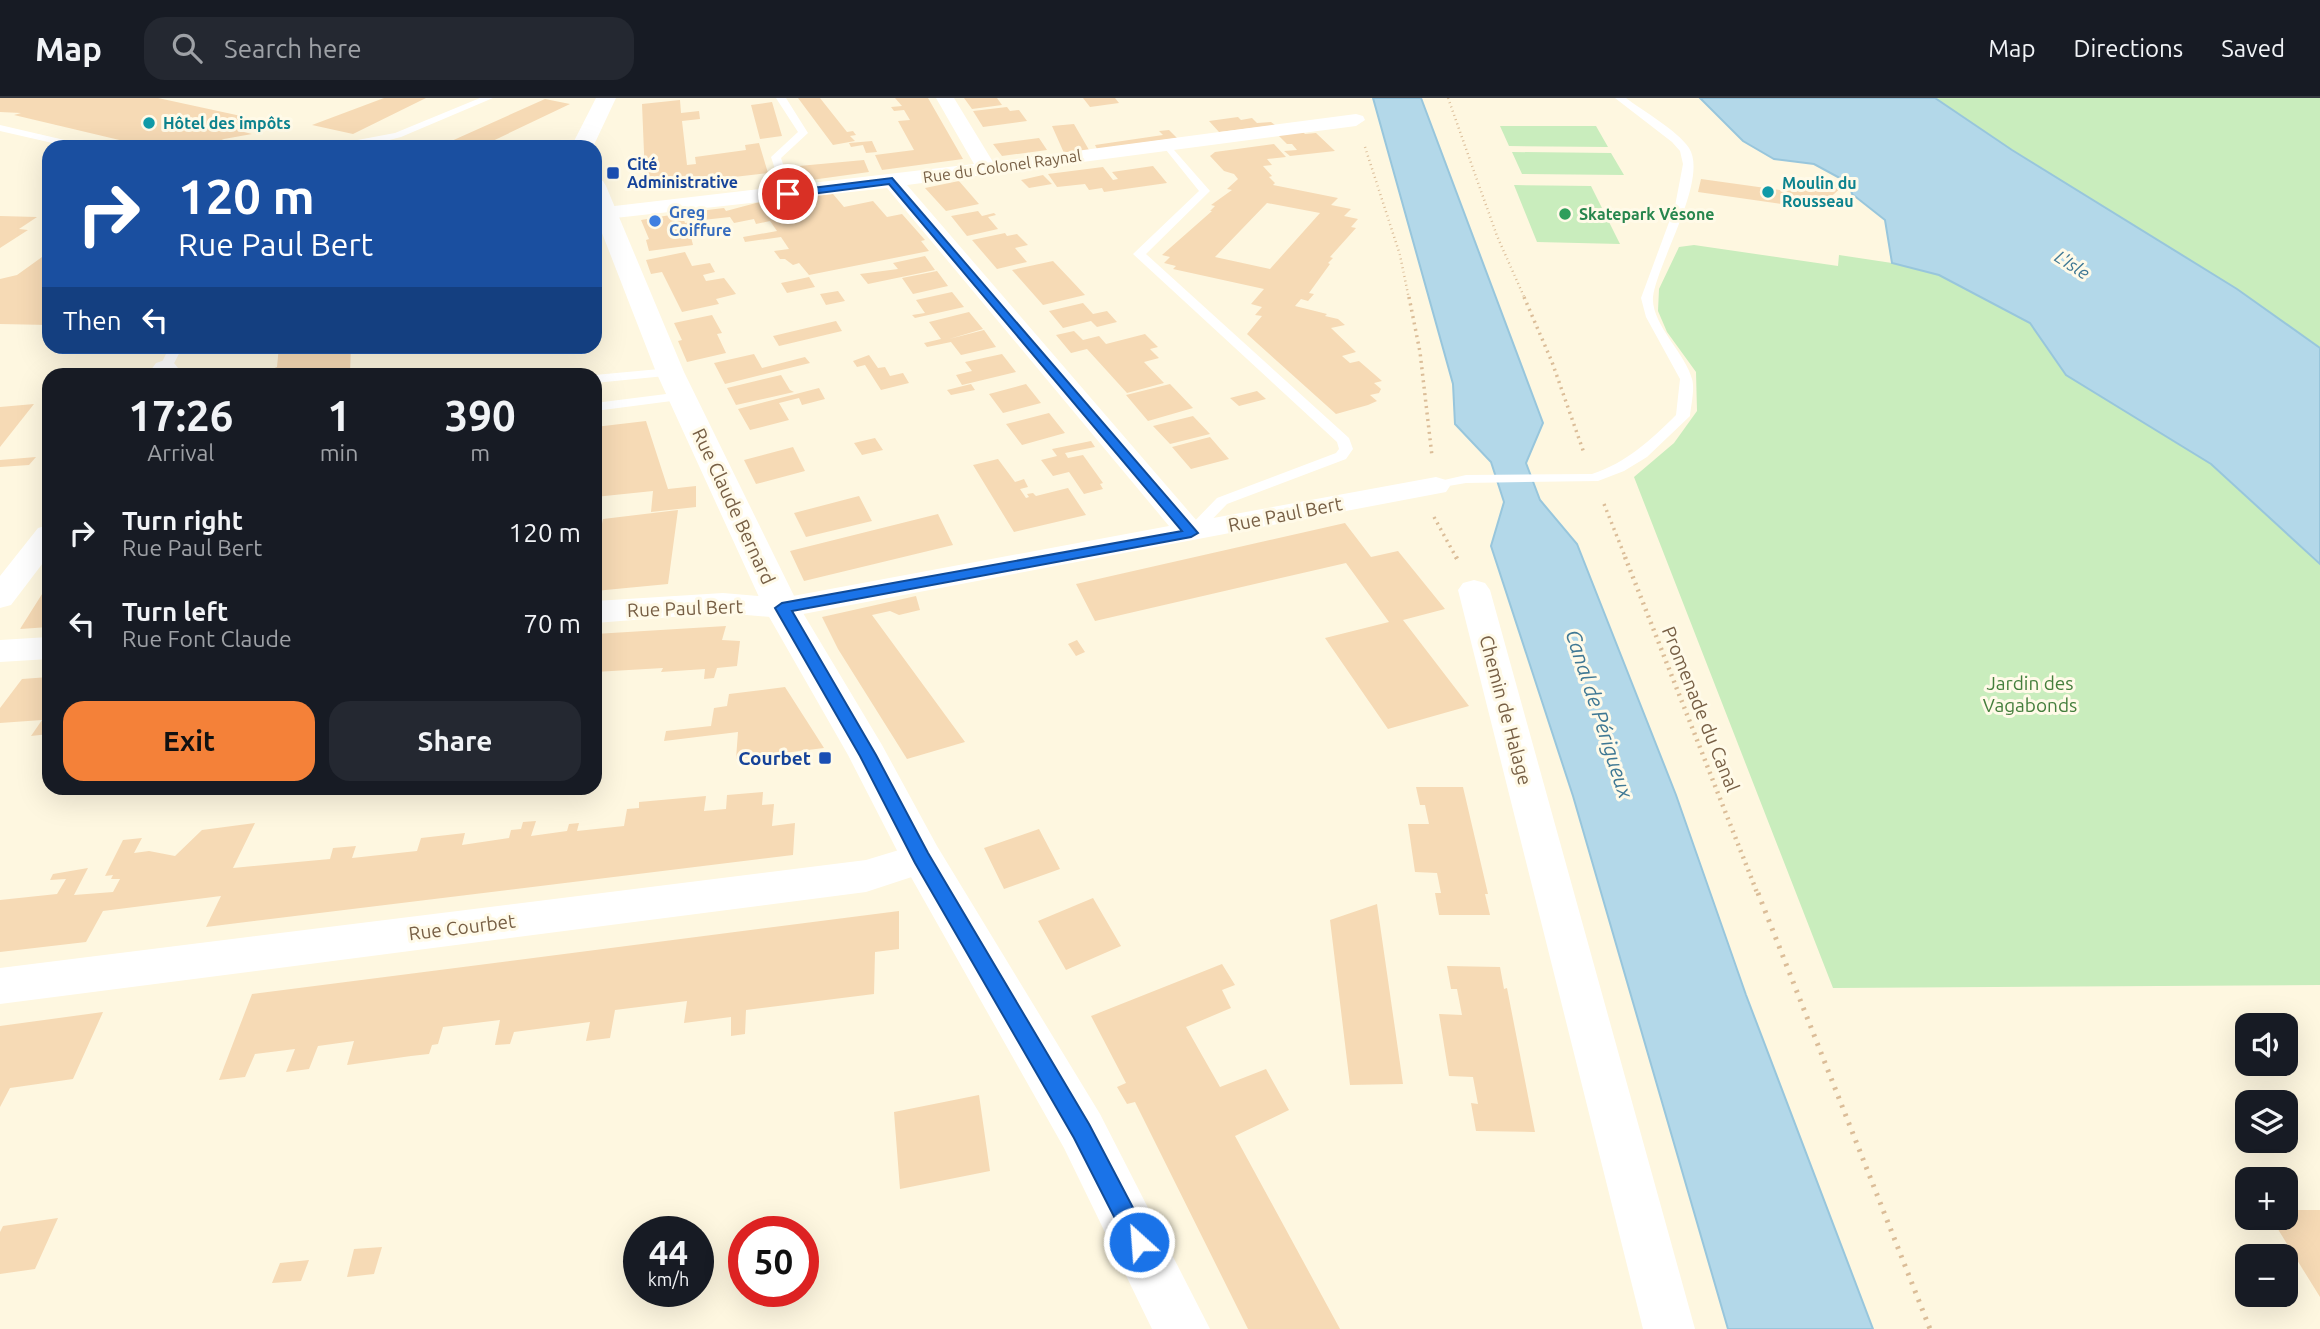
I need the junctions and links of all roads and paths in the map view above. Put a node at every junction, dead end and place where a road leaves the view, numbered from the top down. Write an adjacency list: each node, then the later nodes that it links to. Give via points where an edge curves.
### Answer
1 (488, 98): 10 (lane)
2 (606, 98): 11 (main road)
3 (781, 98): 15 (lane, via 803,133 776,157)
4 (945, 98): 13 (street)
5 (1448, 98): 21 (path, Promenade du Canal)
6 (1620, 98): 21 (lane, via 1685,150 1688,164 1680,206 1647,298 1652,317 1686,379 1683,416 1650,449 1610,474)
7 (1356, 120): 12 (street, Rue du Colonel Raynal); 22 (path, via 1400,255 1420,352)
8 (0, 128): 9 (lane)
9 (52, 140)
10 (378, 140)
11 (585, 140)
12 (1167, 145): 13 (street, Rue du Colonel Raynal); 23 (lane, via 1205,191 1139,254 1343,441 1346,449 1341,456 1222,501)
13 (986, 167): 14 (street, Rue du Colonel Raynal)
14 (892, 181): 15 (street, Rue du Colonel Raynal); 23 (street)
15 (788, 194): 16 (street, Rue du Colonel Raynal)
16 (602, 200)
17 (602, 205): 19 (main road, Rue Claude Bernard)
18 (602, 379): 19 (lane)
19 (676, 384): 20 (lane); 27 (main road, Rue Claude Bernard)
20 (602, 405)
21 (1593, 478): 22 (lane, via 1466,480); 35 (path, Promenade du Canal)
22 (1436, 486): 23 (street, Rue Paul Bert); 25 (path, via 1428,507)
23 (1191, 533): 27 (street, Rue Paul Bert)
24 (42, 543): 26 (street)
25 (1474, 590): 34 (street, Chemin de Halage)
26 (0, 598)
27 (782, 608): 28 (street, Rue Paul Bert, via 723,603); 31 (main road, Rue Claude Bernard)
28 (602, 612)
29 (42, 648): 30 (street)
30 (0, 651)
31 (922, 858): 32 (street, Rue Courbet, via 866,876); 33 (main road, Rue Claude Bernard, via 1082,1131)
32 (0, 986)
33 (1182, 1329)
34 (1669, 1329)
35 (1930, 1329)

